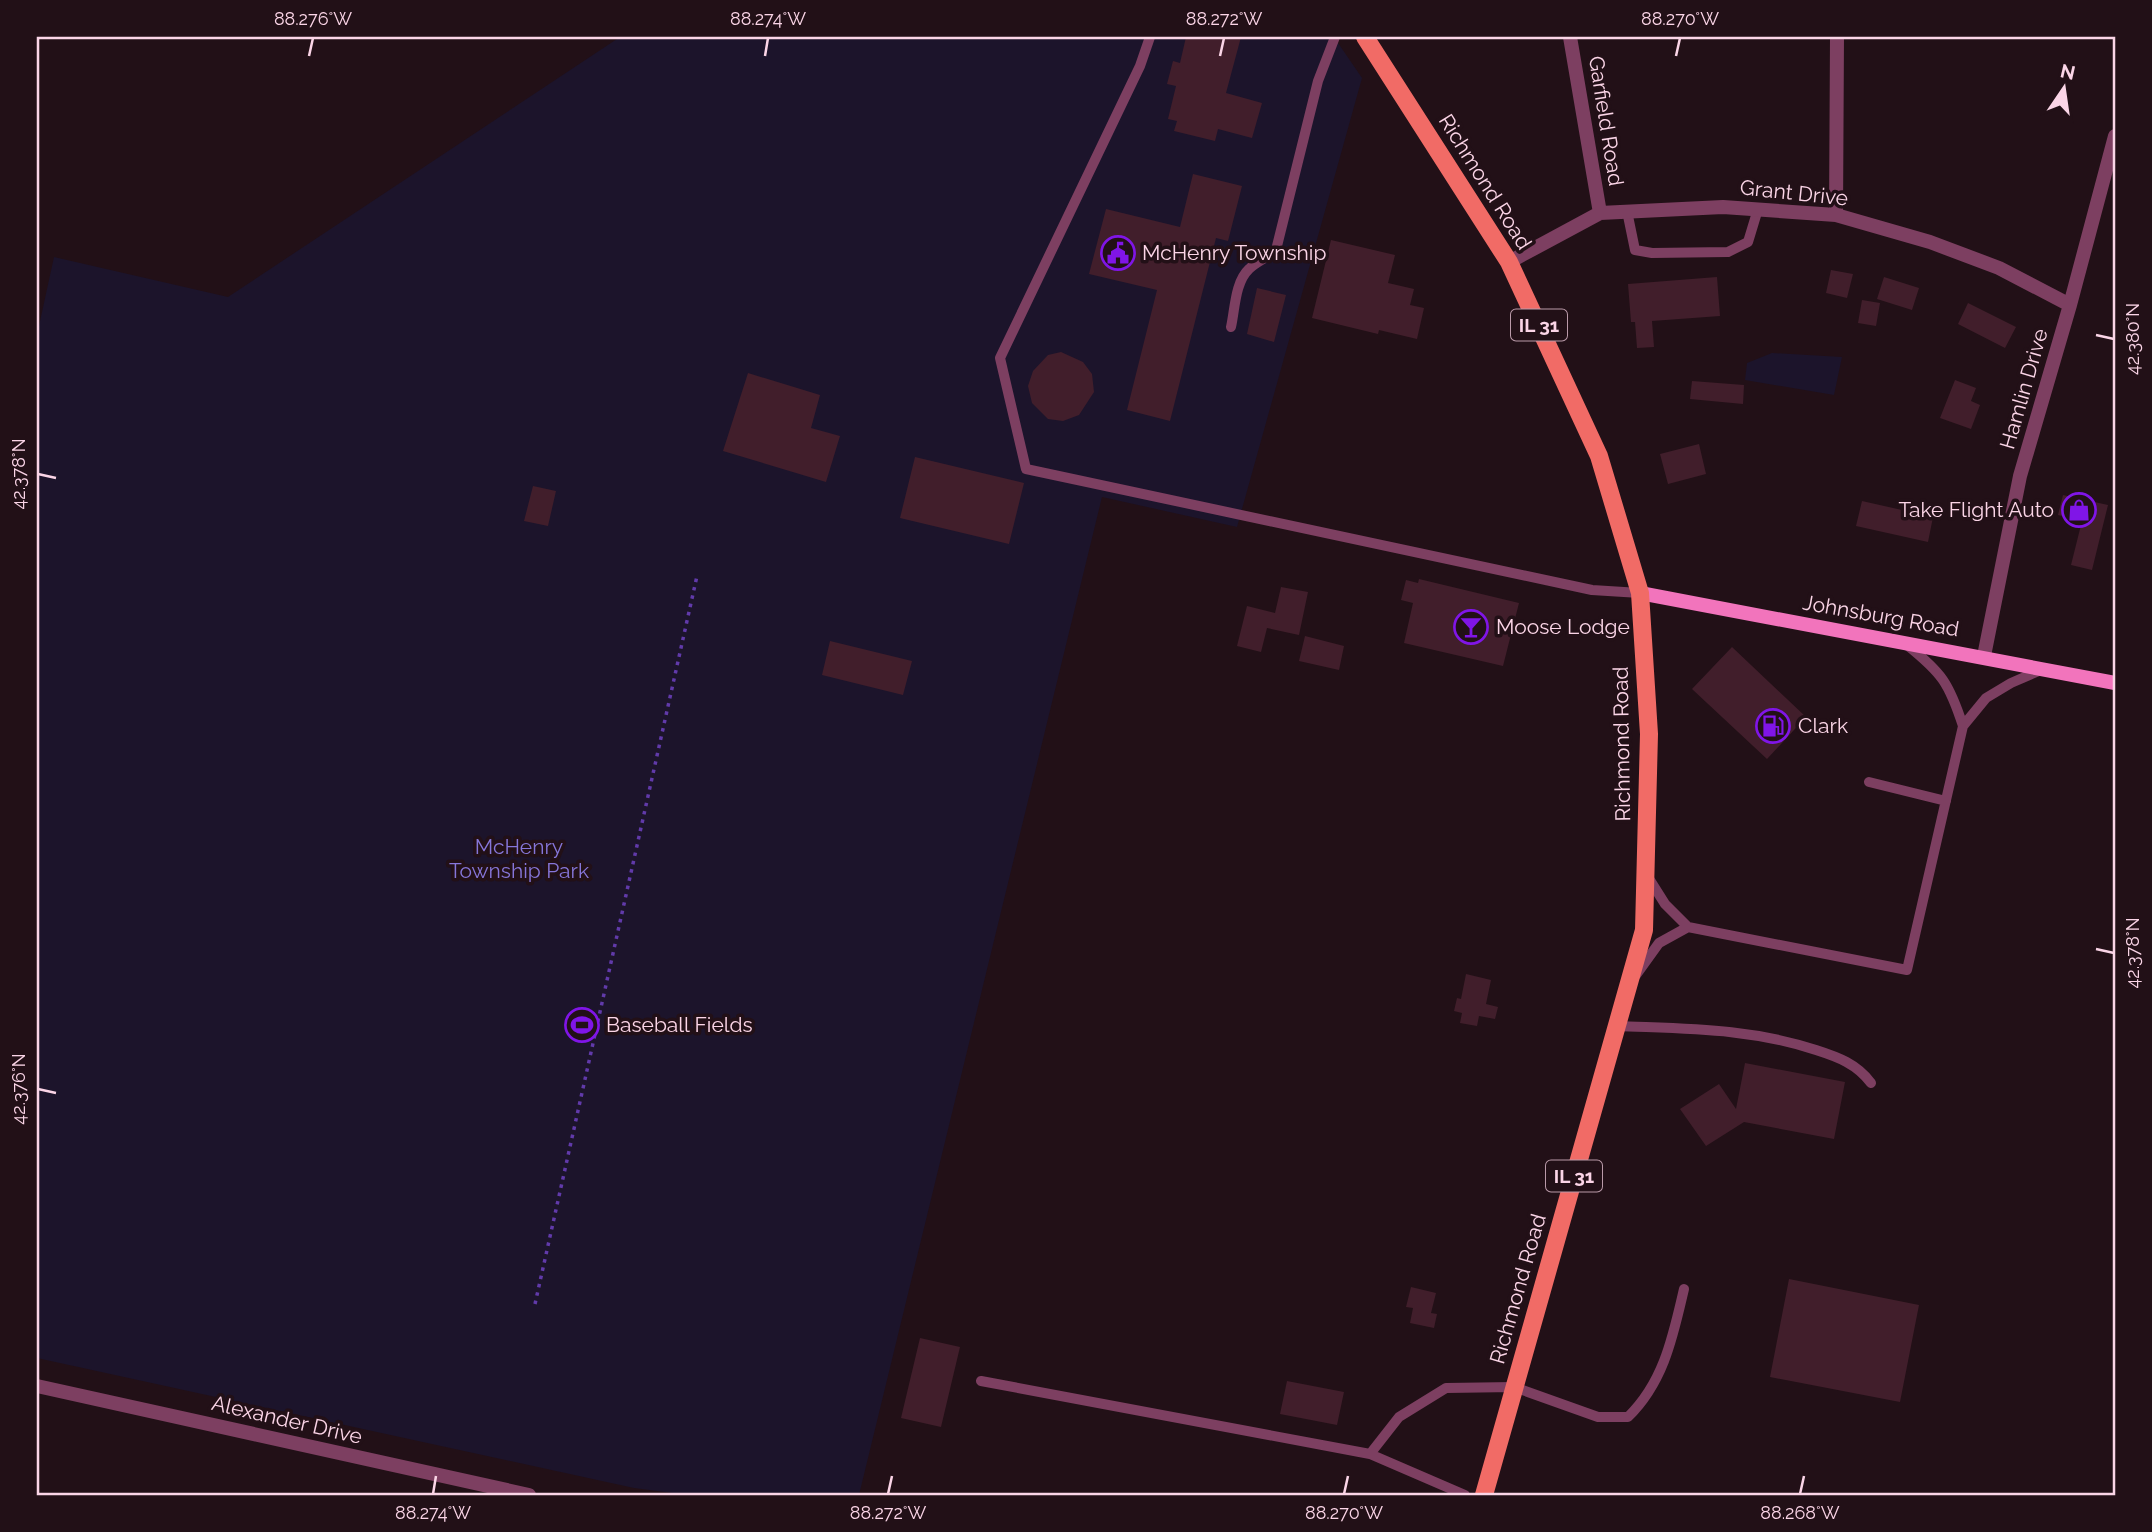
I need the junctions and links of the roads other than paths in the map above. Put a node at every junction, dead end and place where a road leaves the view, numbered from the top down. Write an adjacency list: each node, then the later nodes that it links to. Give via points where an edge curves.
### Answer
1 (1150, 37): 14 (lane, via 1000,358 1026,469 1592,590)
2 (1335, 37): 13 (lane, via 1318,81 1276,250 1250,267 1241,280)
3 (1365, 37): 11 (main road, Richmond Road / IL 31)
4 (1570, 37): 9 (street, Garfield Road)
5 (1837, 37): 10 (street)
6 (2115, 136): 12 (street, Hamlin Drive)
7 (1758, 209): 8 (street, Grant Drive); 8 (lane, via 1748,242 1728,251 1652,253 1635,250); 10 (street, Grant Drive)
8 (1627, 211): 9 (street, Grant Drive)
9 (1600, 213): 11 (street, Grant Drive)
10 (1836, 215): 12 (street, Grant Drive, via 1999,268)
11 (1509, 262): 14 (main road, Richmond Road / IL 31, via 1599,456)
12 (2070, 305): 16 (street, Hamlin Drive, via 2020,476)
13 (1231, 327)
14 (1640, 593): 15 (street, Johnsburg Road); 22 (main road, Richmond Road / IL 31, via 1649,734)
15 (1903, 642): 16 (street, Johnsburg Road); 19 (lane, via 1935,668 1953,694)
16 (1984, 656): 17 (street, Johnsburg Road)
17 (2044, 668): 18 (street, Johnsburg Road); 19 (lane, via 1986,698)
18 (2115, 682)
19 (1964, 726): 21 (lane)
20 (1869, 782): 21 (lane)
21 (1946, 801): 23 (lane, via 1907,970)
22 (1646, 873): 23 (lane, via 1665,904); 24 (main road, Richmond Road / IL 31, via 1644,930)
23 (1688, 927): 24 (lane, via 1660,943)
24 (1628, 985): 25 (main road, Richmond Road / IL 31)
25 (1617, 1026): 26 (lane, via 1762,1035 1839,1058 1863,1072); 30 (main road, Richmond Road / IL 31)
26 (1871, 1083)
27 (1684, 1289): 30 (lane, via 1671,1346 1645,1401 1628,1417 1598,1417)
28 (981, 1381): 31 (lane)
29 (37, 1386): 32 (street, Alexander Drive)
30 (1514, 1387): 31 (lane, via 1446,1388 1399,1417); 34 (main road, Richmond Road / IL 31)
31 (1370, 1454): 33 (lane)
32 (529, 1495)
33 (1465, 1495)
34 (1484, 1495)

